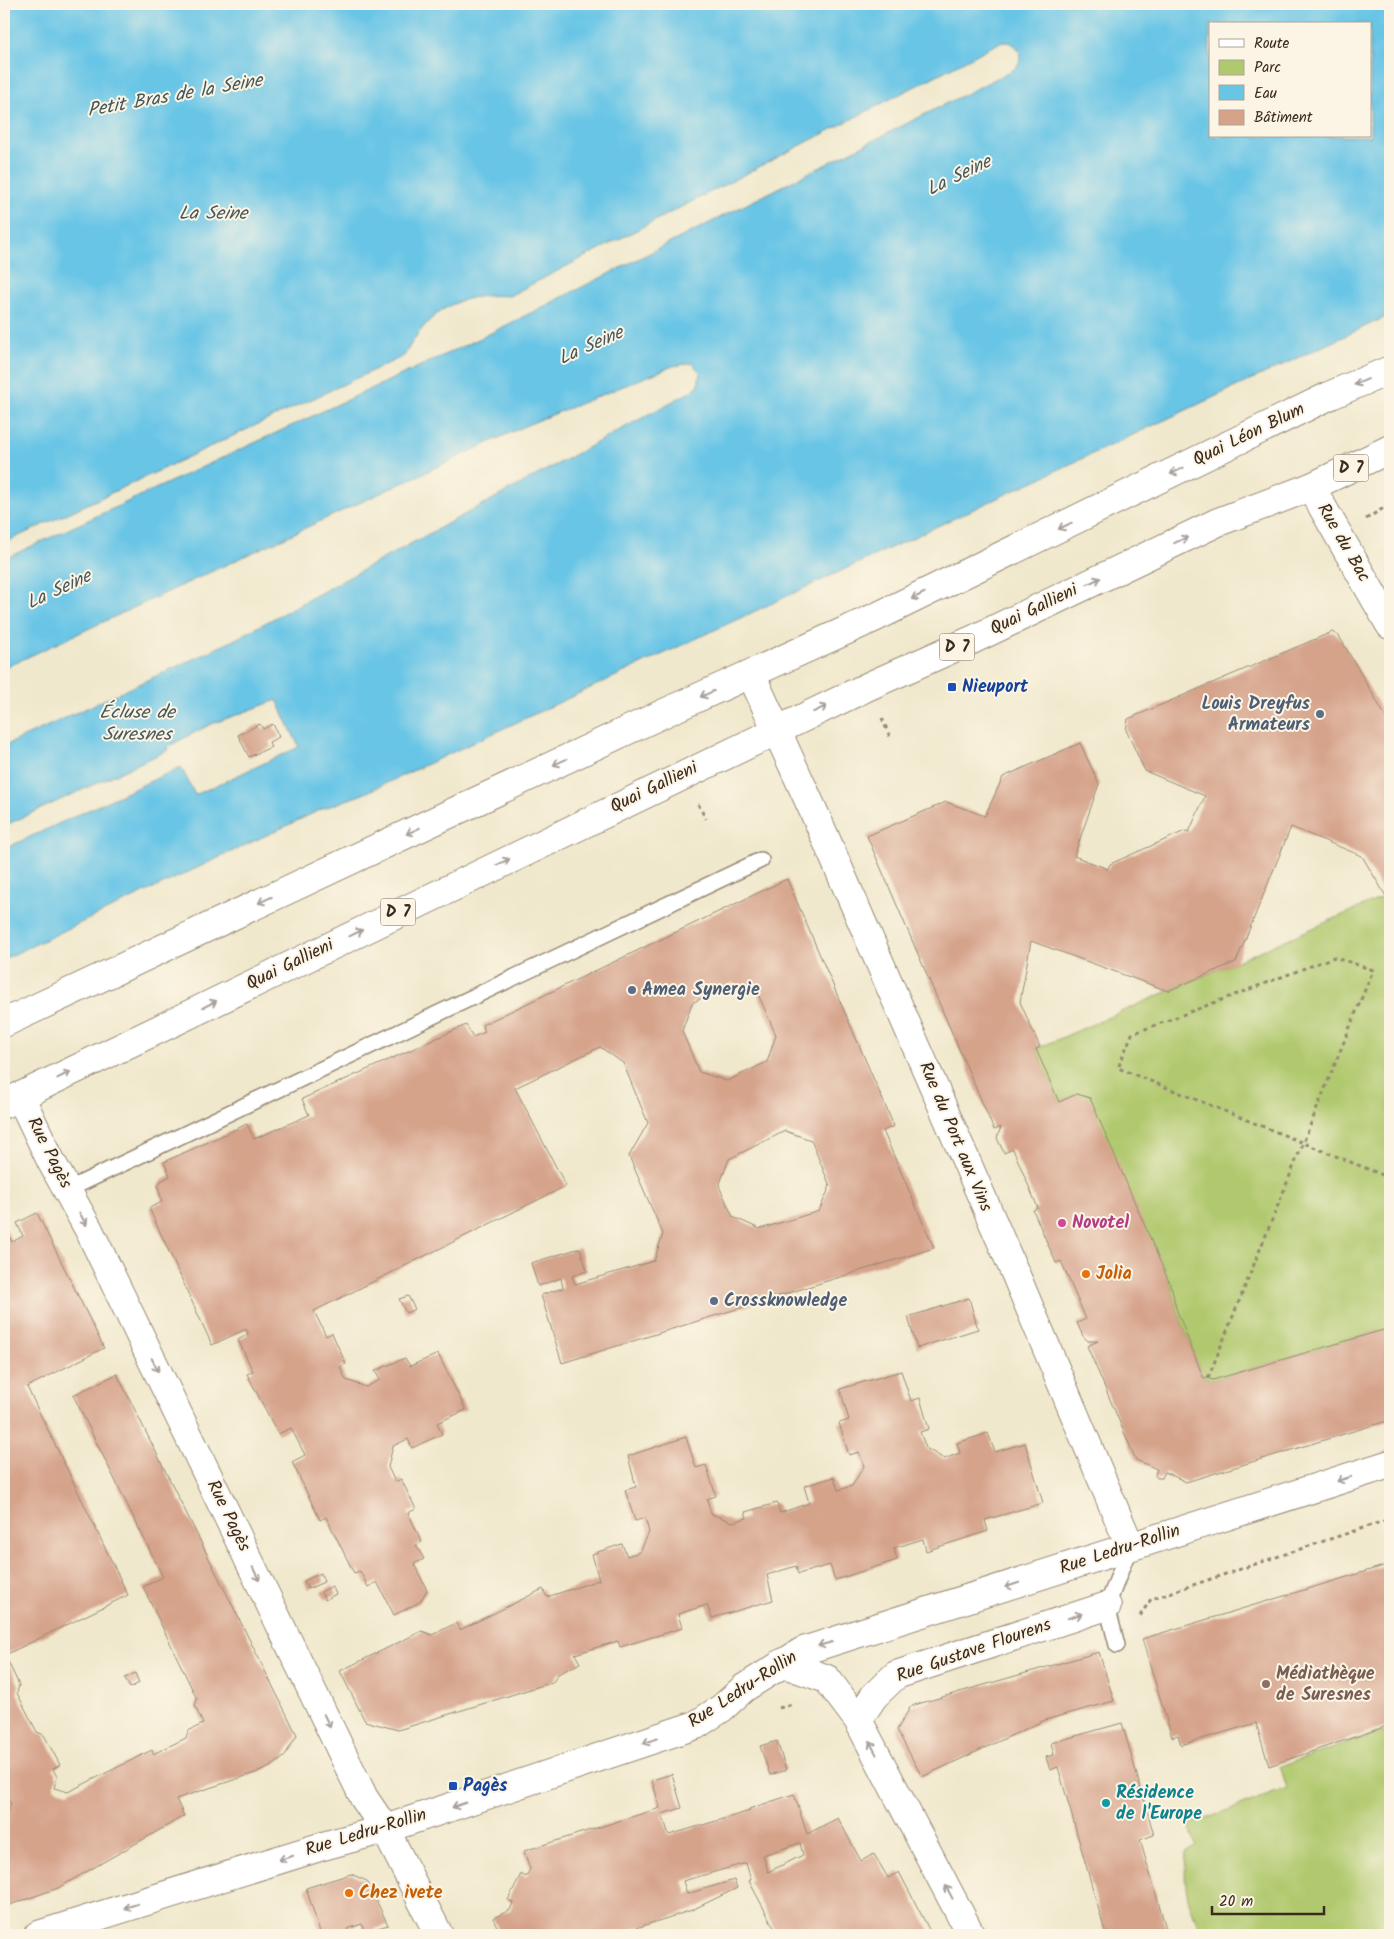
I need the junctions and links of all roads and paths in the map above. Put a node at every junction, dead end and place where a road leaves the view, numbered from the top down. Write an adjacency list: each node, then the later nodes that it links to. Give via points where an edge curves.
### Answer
1 (1390, 370): 7 (street, Quai Léon Blum, one-way to 7, via 1331,395)
2 (1390, 449): 3 (street, D 7)
3 (1311, 487): 6 (street, Rue du Bac); 9 (street, Quai Gallieni / D 7, one-way to 3, via 1218,522)
4 (1390, 504): 5 (path)
5 (1366, 519)
6 (1390, 625)
7 (751, 674): 9 (street, Rue du Port aux Vins); 14 (street, one-way to 14)
8 (880, 715): 10 (path)
9 (776, 730): 15 (street, Quai Gallieni / D 7, one-way to 9); 22 (street, Rue du Port aux Vins, via 1011,1264)
10 (890, 737)
11 (696, 800): 12 (path)
12 (706, 819)
13 (761, 860): 18 (lane)
14 (4, 1023)
15 (12, 1100): 18 (street, Rue Pagès)
16 (1304, 1143): 16 (path, via 1373,970 1334,957 1132,1034 1118,1068); 17 (path); 19 (path)
17 (1390, 1178)
18 (67, 1190): 29 (street, Rue Pagès, one-way to 29, via 364,1798)
19 (1208, 1378)
20 (1390, 1464): 22 (street, Rue Ledru-Rollin, one-way to 22)
21 (1390, 1519): 24 (path, via 1151,1599)
22 (1130, 1546): 23 (lane); 26 (street, Rue Ledru-Rollin, one-way to 26, via 802,1651)
23 (1106, 1606): 25 (lane); 28 (street, Rue Gustave Flourens, one-way to 23, via 874,1696 896,1675)
24 (1138, 1618)
25 (1117, 1645)
26 (782, 1663): 28 (street, via 827,1679); 29 (street, Rue Ledru-Rollin, one-way to 29, via 696,1725)
27 (774, 1709): 28 (path, via 791,1704 834,1704)
28 (852, 1710): 32 (street, one-way to 28)
29 (385, 1829): 30 (street, Rue Ledru-Rollin, one-way to 30); 31 (street, Rue Pagès)
30 (38, 1935)
31 (439, 1935)
32 (971, 1935)

